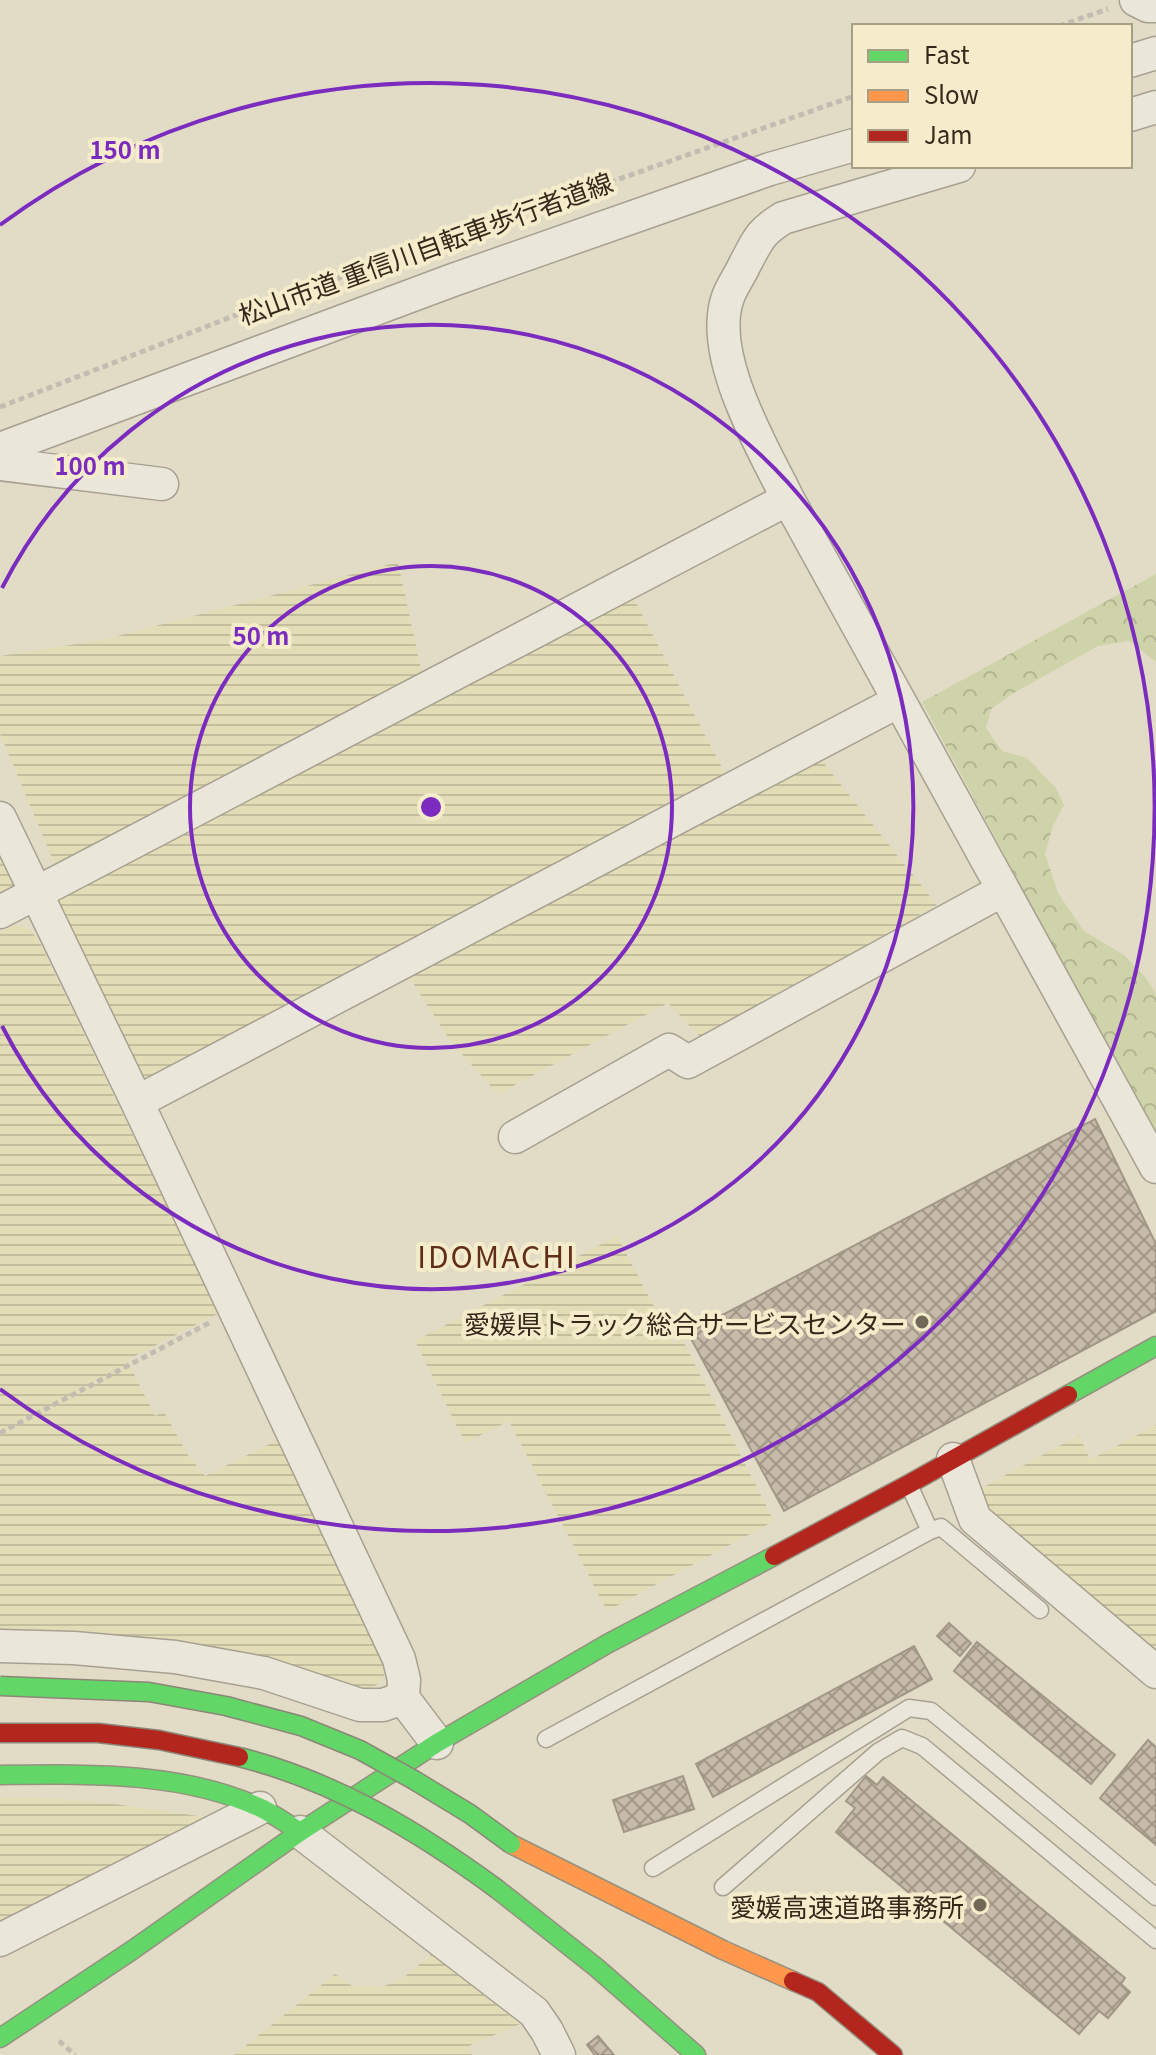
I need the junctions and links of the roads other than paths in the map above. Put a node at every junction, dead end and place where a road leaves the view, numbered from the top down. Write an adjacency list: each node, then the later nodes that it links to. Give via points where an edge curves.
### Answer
1 (1123, 4): 2 (street)
2 (1156, 6)
3 (1156, 53): 4 (street)
4 (1132, 60)
5 (1156, 107): 6 (street)
6 (1132, 114)
7 (852, 146): 9 (street, via 453,280)
8 (952, 168): 12 (street, via 783,218 764,230 727,297 730,372)
9 (0, 449)
10 (0, 464): 11 (street)
11 (162, 484)
12 (788, 499): 13 (street); 16 (street)
13 (899, 701): 15 (street); 18 (street)
14 (0, 818): 16 (street)
15 (1003, 890): 19 (street, via 688,1062 669,1050); 20 (street)
16 (35, 894): 17 (street); 18 (street)
17 (0, 912)
18 (137, 1102): 29 (street, via 399,1659)
19 (515, 1137)
20 (1156, 1167)
21 (1156, 1346): 22 (main road)
22 (953, 1459): 23 (main road); 27 (street, via 975,1519)
23 (909, 1484): 24 (lane); 32 (main road, via 607,1644)
24 (930, 1531): 25 (lane, via 941,1527); 31 (lane)
25 (1040, 1610)
26 (0, 1646): 29 (street, via 175,1657 264,1673 360,1705)
27 (1156, 1672)
28 (0, 1686): 44 (main road, bridge, via 149,1692 301,1726 360,1750 511,1844 818,1992)
29 (403, 1698): 32 (street)
30 (0, 1733): 43 (main road, bridge, via 97,1733 196,1746 276,1767 335,1790 446,1851 597,1968)
31 (546, 1739)
32 (437, 1743): 35 (main road)
33 (0, 1775): 34 (main road, via 124,1777 192,1787)
34 (260, 1808): 35 (main road); 39 (street)
35 (300, 1832): 41 (main road); 42 (street, via 534,2012)
36 (653, 1868): 38 (lane, via 909,1708 931,1711)
37 (723, 1887): 40 (lane, via 878,1752 902,1738 922,1746)
38 (1156, 1897)
39 (0, 1940)
40 (1156, 1940)
41 (0, 2038)
42 (559, 2055)
43 (696, 2055)
44 (893, 2055)

